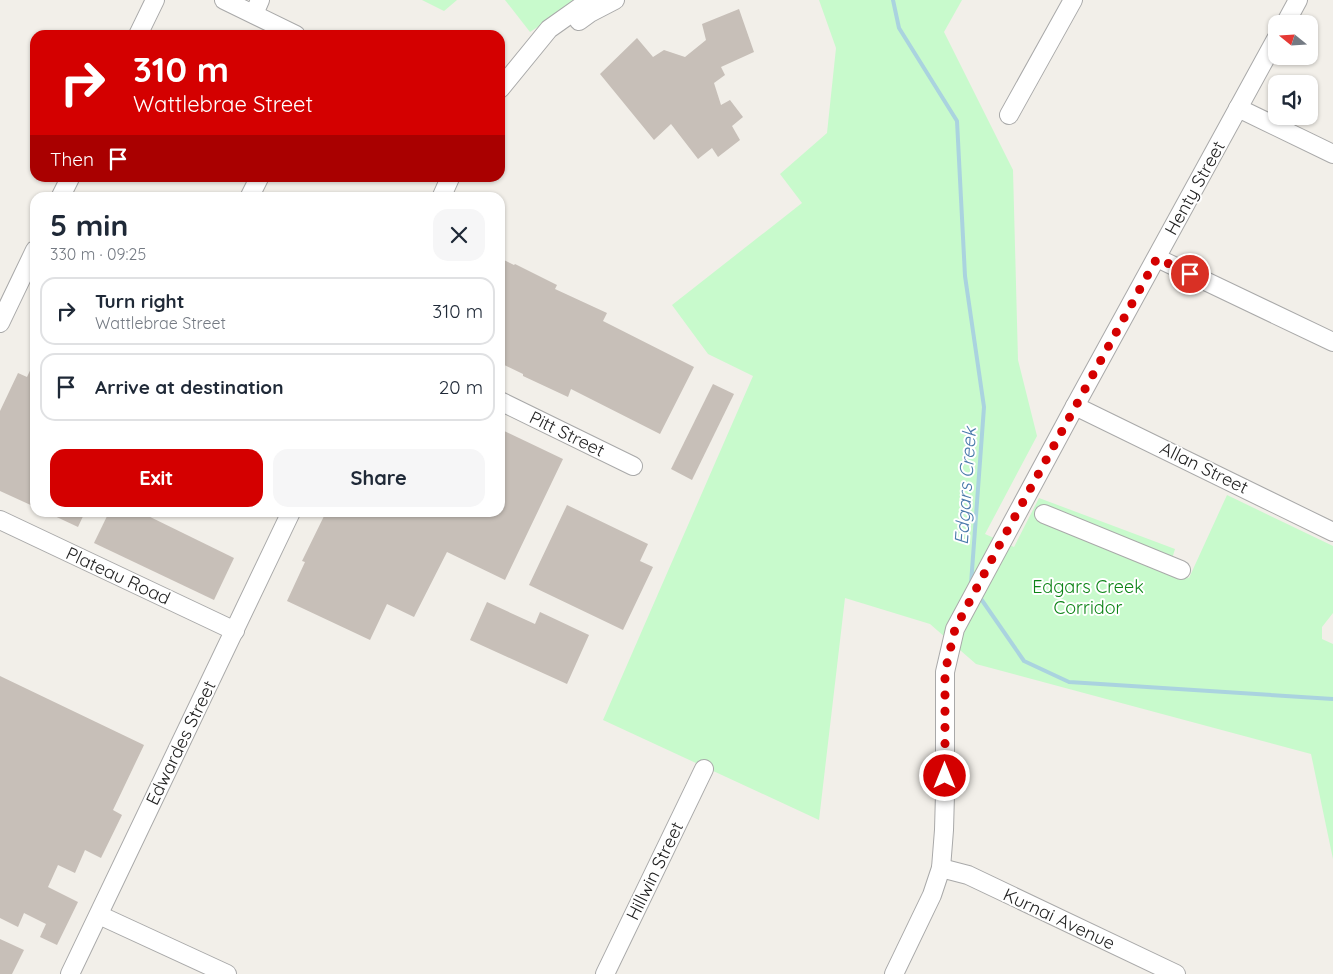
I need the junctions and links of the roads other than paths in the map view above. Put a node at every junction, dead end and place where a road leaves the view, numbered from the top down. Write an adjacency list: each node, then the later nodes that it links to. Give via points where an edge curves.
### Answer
1 (155, 0): 9 (street)
2 (224, 0): 7 (street)
3 (590, 0): 11 (street, via 549,29)
4 (615, 0): 11 (street)
5 (1073, 0): 15 (street)
6 (1298, 0): 8 (street)
7 (257, 7): 10 (street)
8 (1290, 15)
9 (140, 30)
10 (289, 30)
11 (529, 53): 13 (street)
12 (1268, 54): 14 (street, Henty Street)
13 (505, 83)
14 (1238, 108): 16 (street); 17 (street, Henty Street)
15 (1009, 115)
16 (1333, 154)
17 (1157, 258): 20 (street); 22 (street, Henty Street)
18 (30, 260): 19 (street)
19 (0, 323)
20 (1333, 342)
21 (505, 403): 23 (street, Pitt Street)
22 (1075, 406): 27 (street, Allan Street); 31 (street, Henty Street, via 955,629 945,672 946,794)
23 (633, 466)
24 (1044, 514): 28 (street)
25 (289, 517): 29 (street, Edwardes Street)
26 (0, 520): 29 (street, Plateau Road)
27 (1333, 532)
28 (1181, 570)
29 (235, 631): 32 (street, Edwardes Street)
30 (704, 769): 35 (street, Hillwin Street)
31 (941, 868): 36 (street, Henty Street, via 932,895); 37 (street, Kurnai Avenue, via 968,875)
32 (99, 915): 33 (street, Edwardes Street); 34 (street)
33 (70, 974)
34 (227, 974)
35 (605, 974)
36 (894, 974)
37 (1176, 974)

